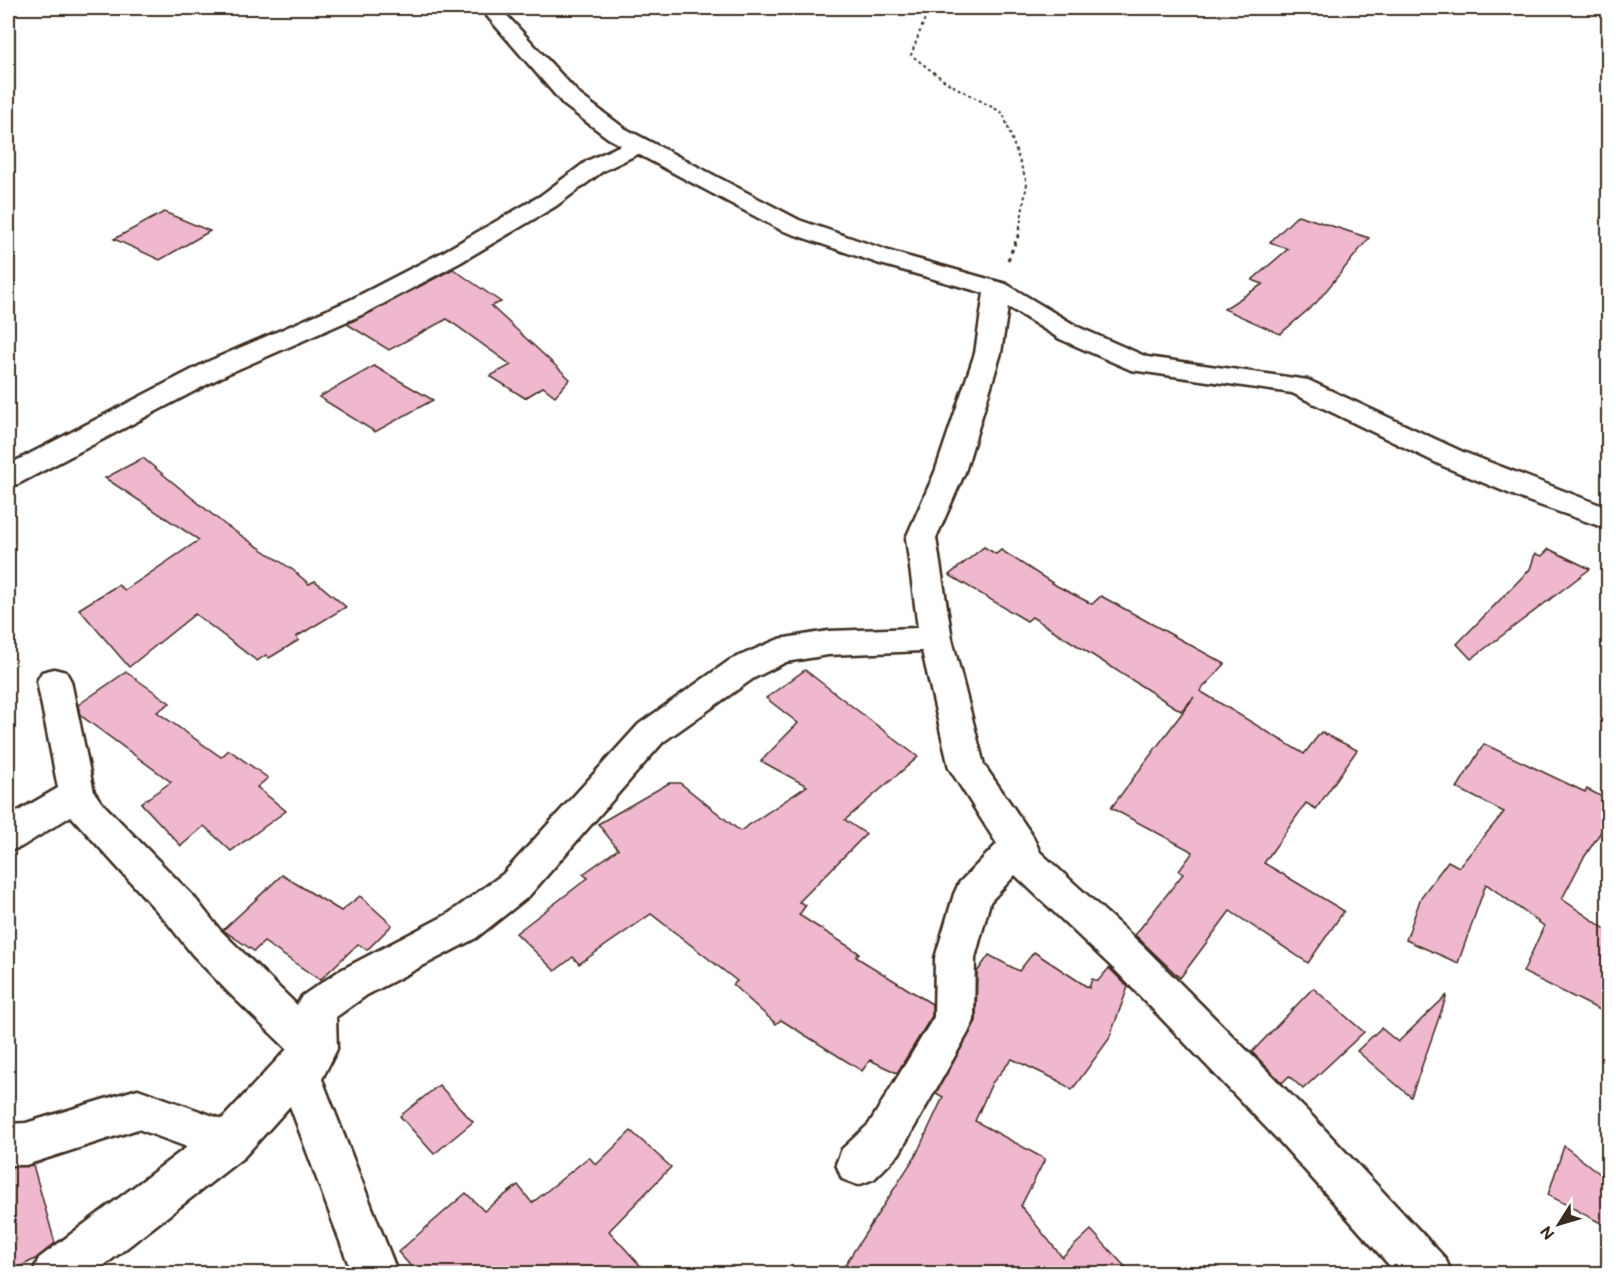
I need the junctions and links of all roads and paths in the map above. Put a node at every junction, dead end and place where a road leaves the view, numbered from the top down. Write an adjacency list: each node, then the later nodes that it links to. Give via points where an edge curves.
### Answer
1 (490, 8): 3 (street, via 572,100)
2 (929, 8): 6 (path, via 911,55 946,82 1003,113 1027,183 1018,236)
3 (606, 125): 4 (street); 5 (street)
4 (638, 145): 5 (street); 6 (street, via 790,225 886,258)
5 (595, 166): 7 (street, via 548,201 390,290 217,368)
6 (997, 289): 8 (street, via 1069,333 1141,364 1298,386 1453,459); 9 (street, via 988,353 950,472 921,538)
7 (8, 477)
8 (1608, 519)
9 (936, 639): 13 (street, via 967,768); 14 (street, via 828,643 779,651 742,669 651,733 516,885 462,926 353,983 316,1009)
10 (54, 681): 11 (street)
11 (77, 795): 12 (street); 14 (street, via 206,942)
12 (8, 836)
13 (1019, 846): 17 (street, via 973,894 955,958 954,1020 884,1139); 20 (street, via 1026,862 1172,1001)
14 (315, 1049): 15 (street); 19 (street, via 300,1078)
15 (229, 1142): 16 (street, via 138,1109 26,1144); 18 (street)
16 (8, 1144)
17 (858, 1164)
18 (55, 1274)
19 (375, 1274)
20 (1429, 1274)

